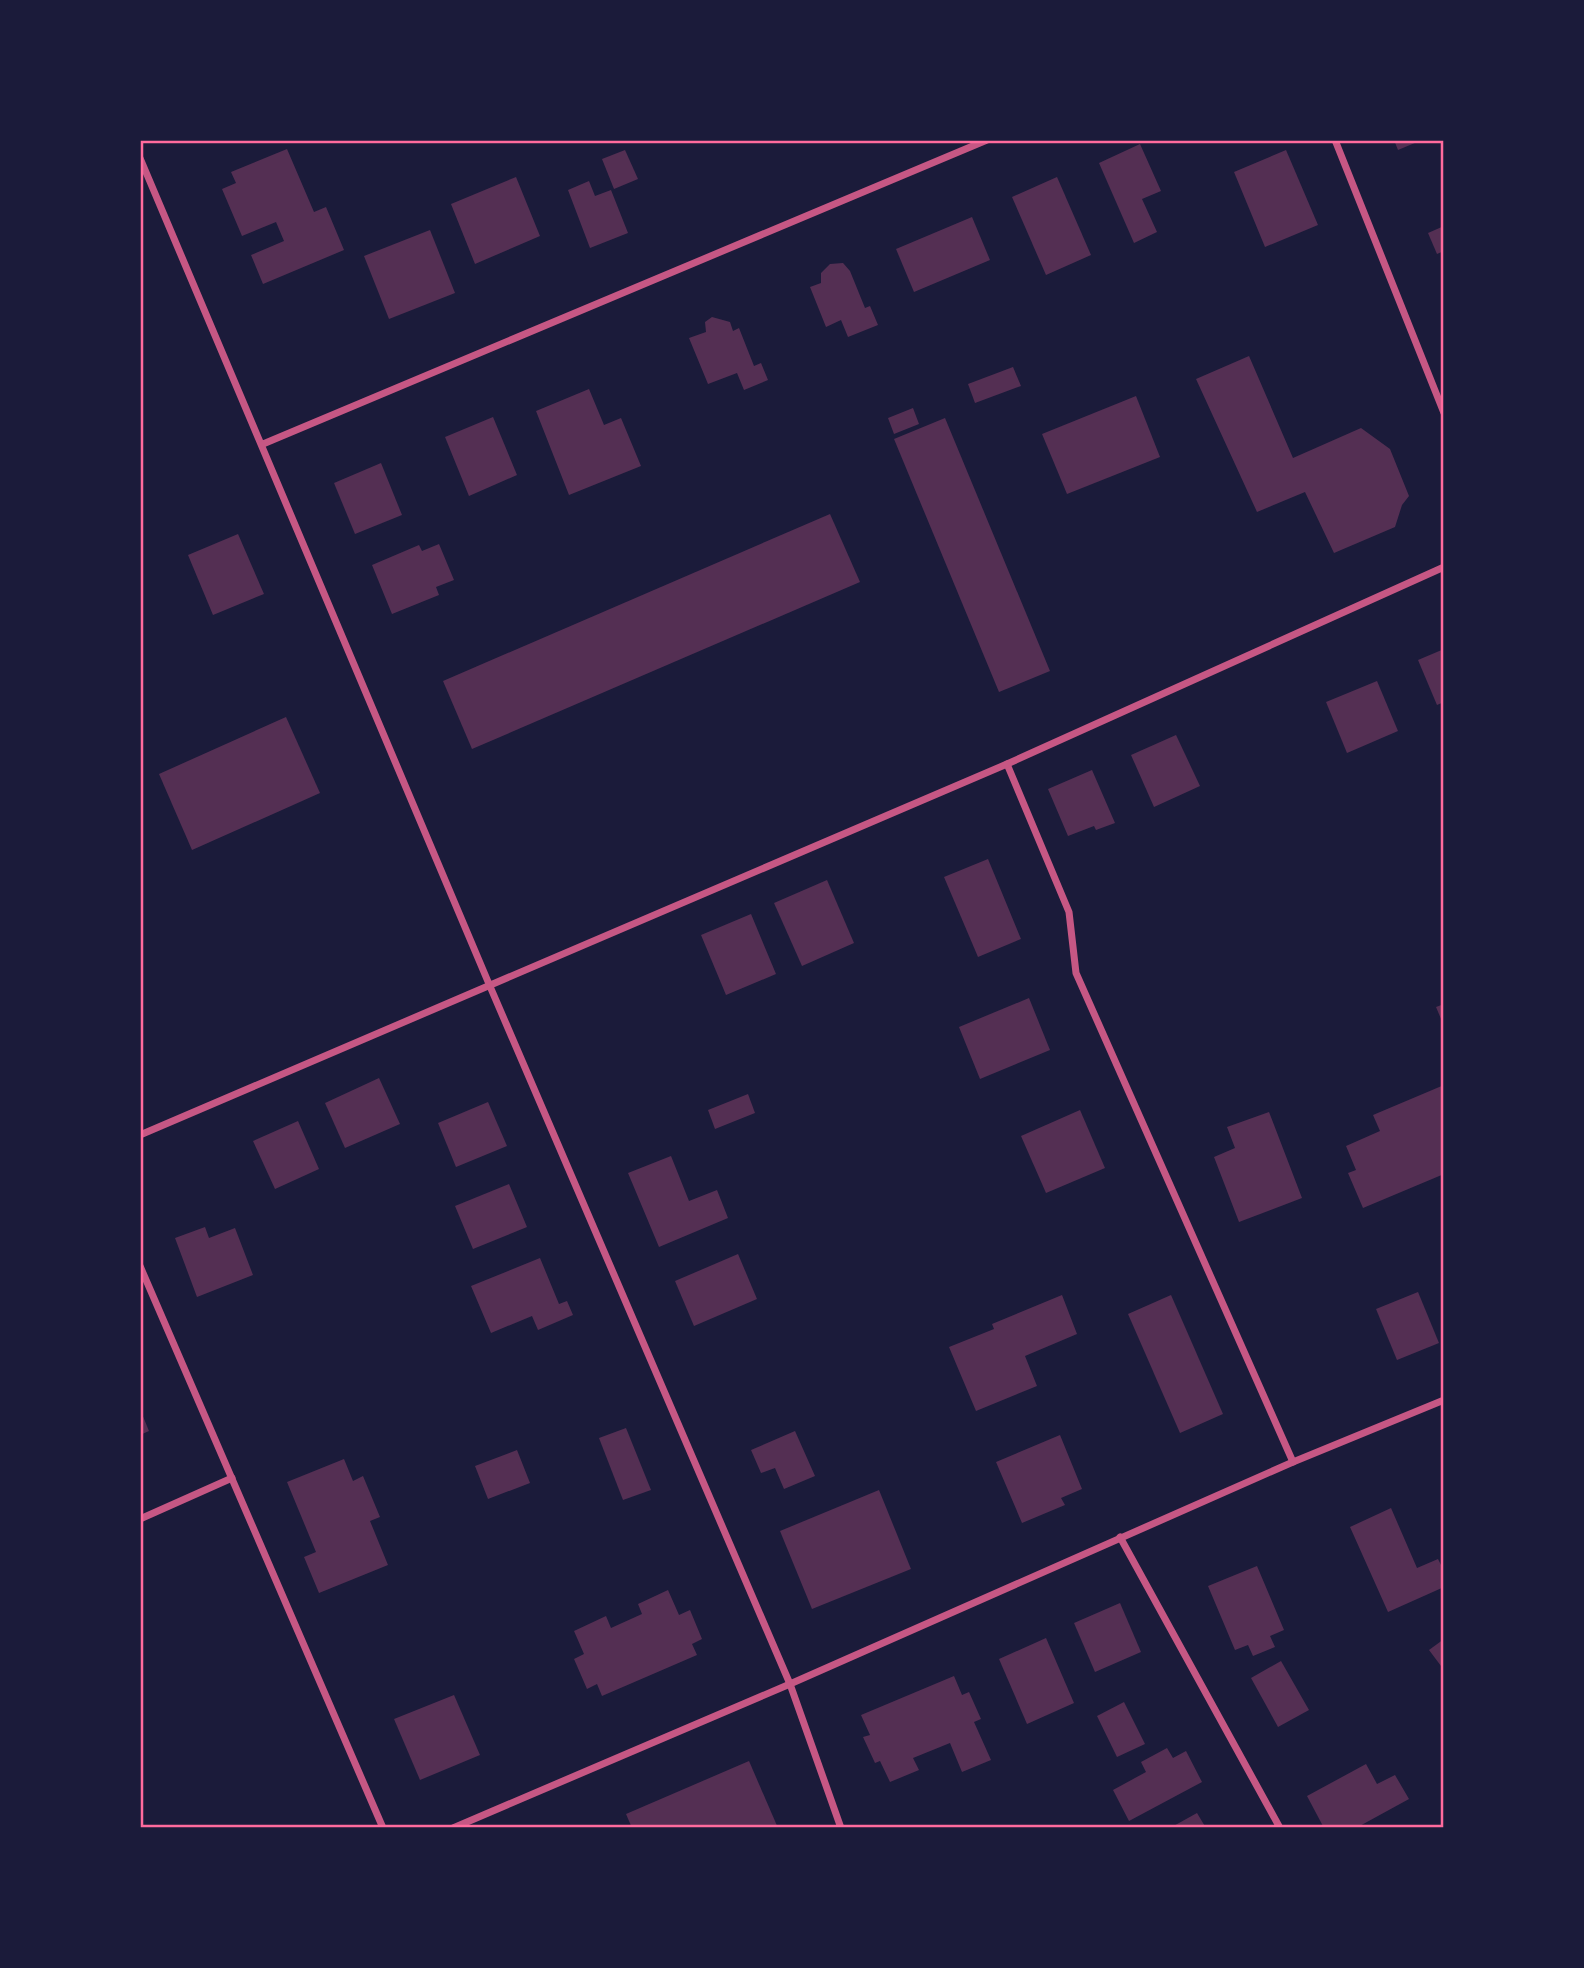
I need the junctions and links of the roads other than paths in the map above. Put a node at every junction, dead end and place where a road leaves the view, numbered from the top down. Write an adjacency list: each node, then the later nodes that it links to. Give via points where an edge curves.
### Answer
1 (987, 140): 5 (street)
2 (1335, 140): 4 (street)
3 (140, 158): 5 (street)
4 (1444, 413)
5 (263, 444): 8 (street)
6 (1444, 567): 7 (street)
7 (1007, 764): 8 (street); 12 (street, via 1069,912 1076,973)
8 (489, 984): 9 (street); 16 (street)
9 (140, 1135)
10 (140, 1266): 13 (street)
11 (1444, 1400): 12 (street)
12 (1293, 1462): 15 (street)
13 (232, 1478): 14 (street); 17 (street)
14 (140, 1519)
15 (1120, 1537): 16 (street); 20 (street)
16 (790, 1684): 18 (street); 19 (street)
17 (383, 1828)
18 (453, 1828)
19 (841, 1828)
20 (1280, 1828)

